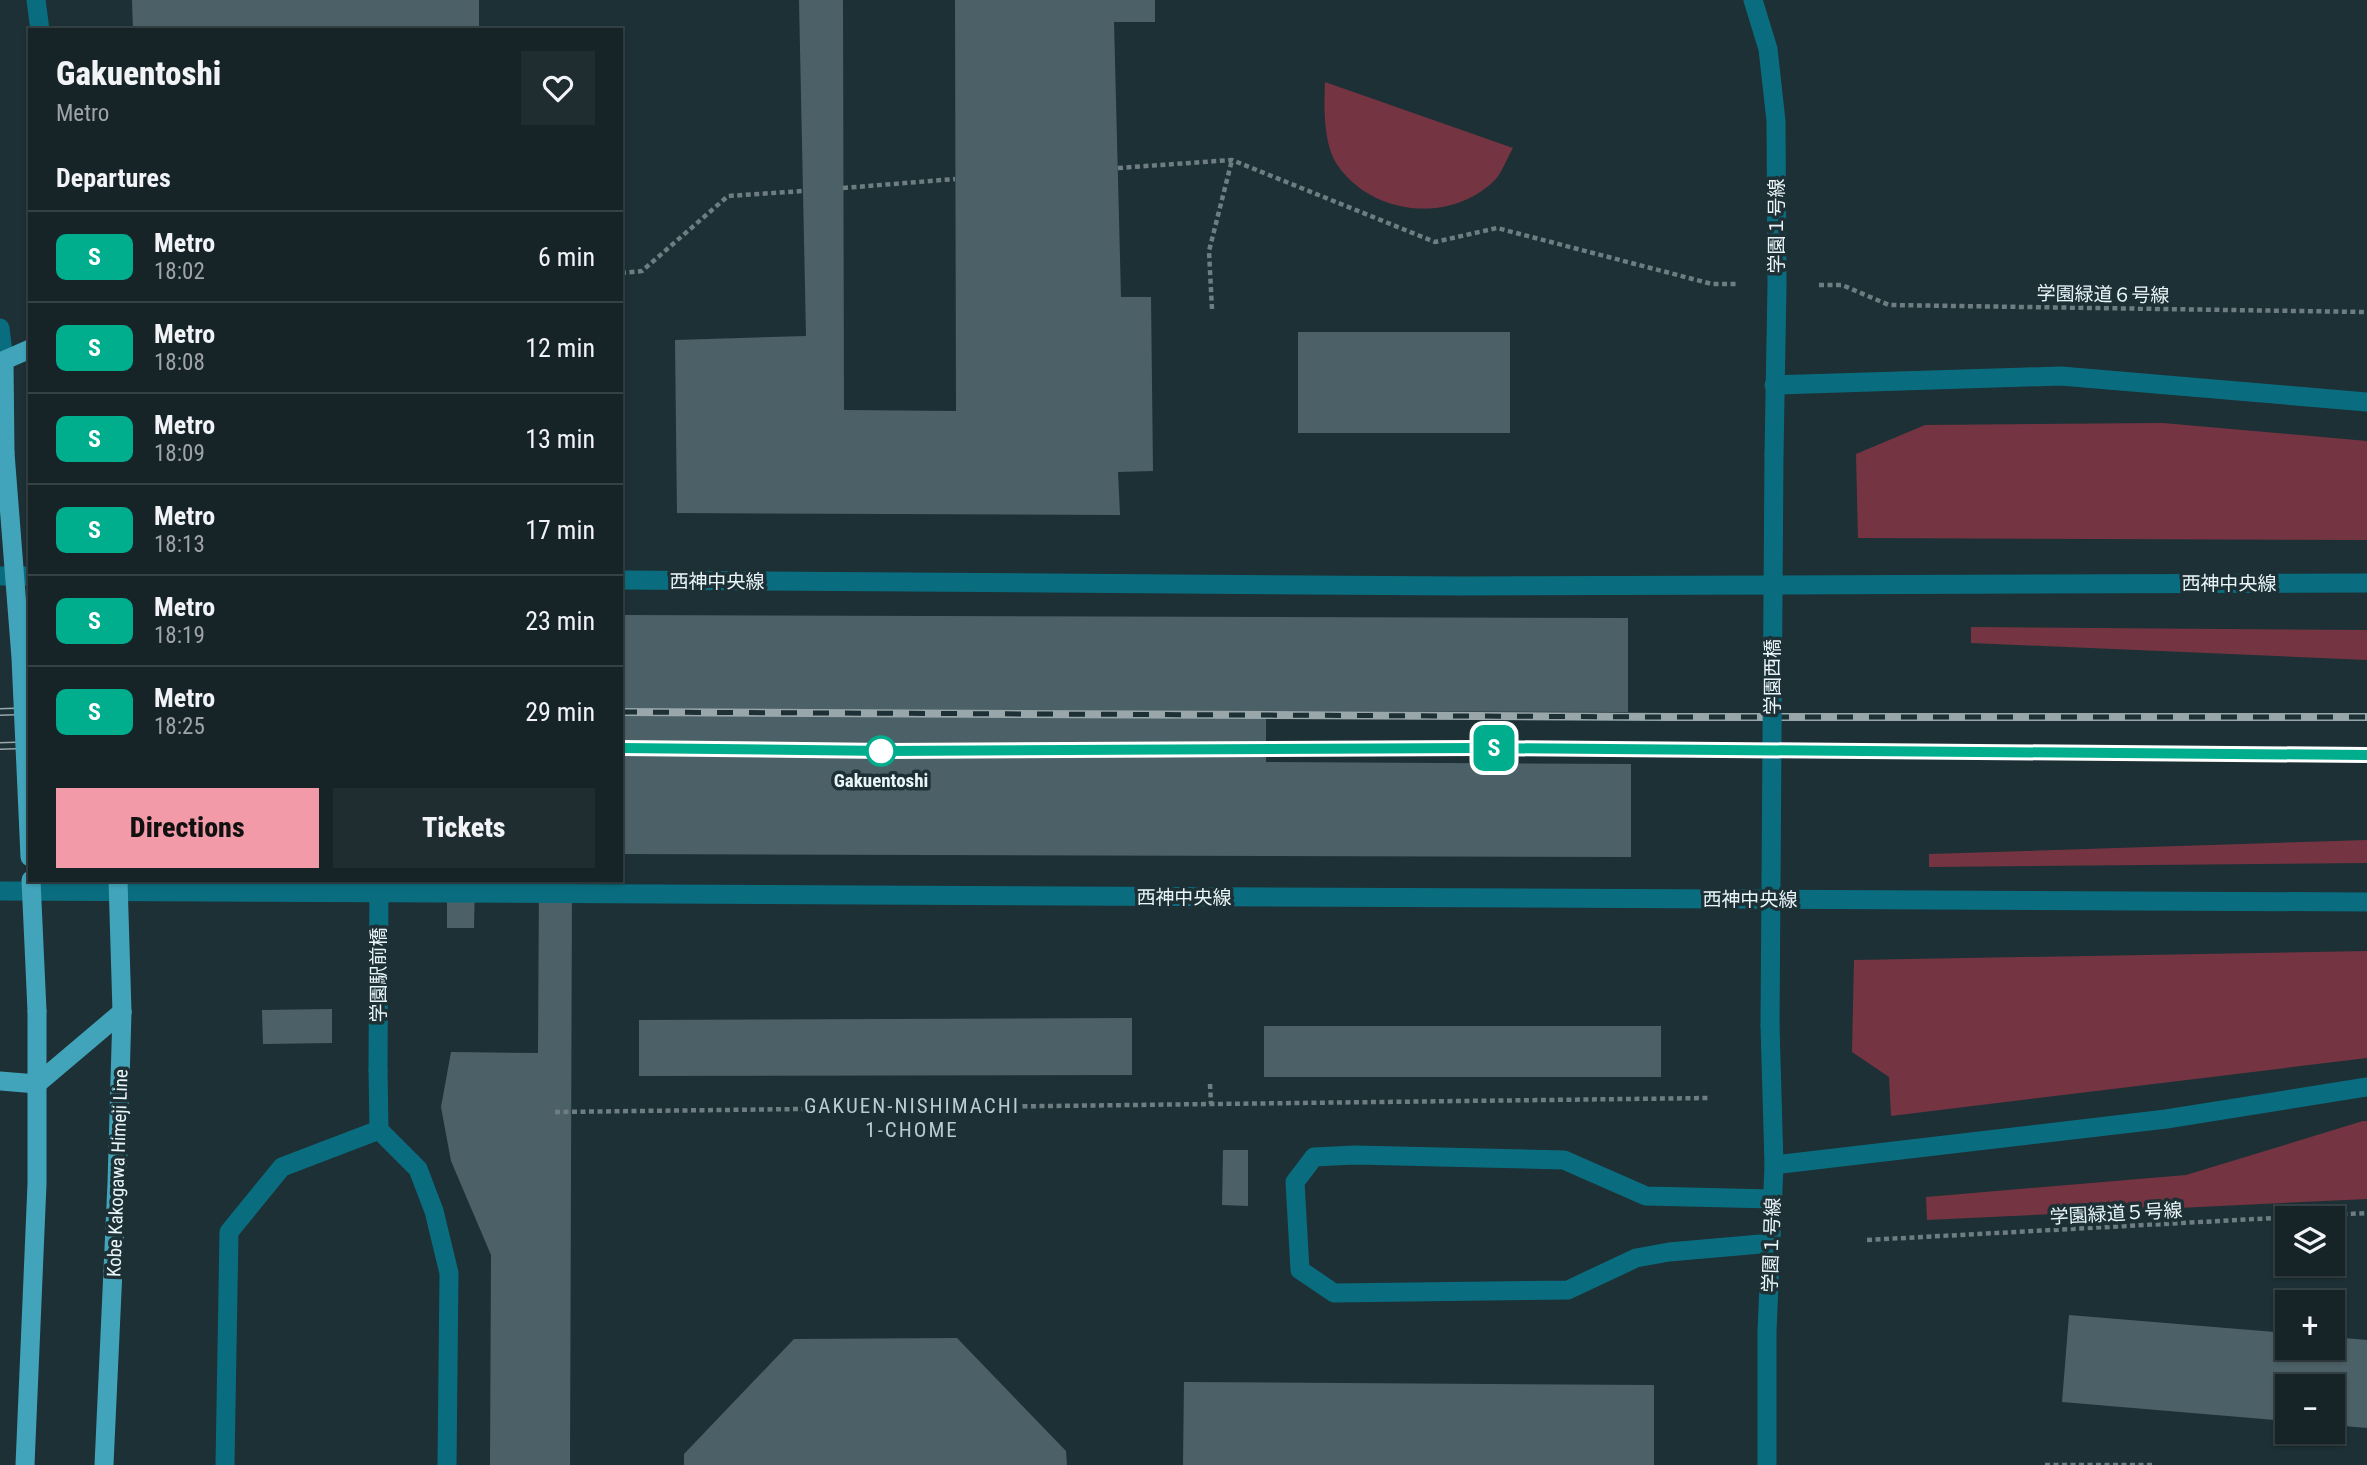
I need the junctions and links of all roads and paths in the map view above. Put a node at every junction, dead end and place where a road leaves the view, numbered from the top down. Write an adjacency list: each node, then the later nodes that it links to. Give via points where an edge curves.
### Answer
1 (36, 0): 3 (street)
2 (1753, 0): 17 (street, 学園１号線, via 1768,49 1776,121)
3 (40, 28)
4 (1232, 160): 5 (path); 10 (path, via 1435,242 1497,228); 12 (path, via 1209,251)
5 (1118, 168)
6 (955, 179): 7 (path)
7 (843, 188)
8 (803, 191): 9 (path, via 728,196 642,271)
9 (623, 273)
10 (1712, 284)
11 (1842, 285): 13 (path, 学園緑道６号線, via 1889,305)
12 (1212, 309)
13 (2367, 312)
14 (0, 328): 16 (street)
15 (28, 350): 16 (main road)
16 (2, 362): 24 (main road, bridge)
17 (1774, 385): 18 (street, via 2062,376); 19 (street, 学園１号線)
18 (2367, 402)
19 (1774, 454): 31 (street, 学園西橋, bridge)
20 (0, 576): 21 (street)
21 (28, 576)
22 (623, 580): 23 (street, 西神中央線, via 1461,586)
23 (2367, 583)
24 (28, 817)
25 (31, 882): 33 (main road, bridge)
26 (118, 882): 30 (main road, Kobe Kakogawa Himeji Line, bridge)
27 (379, 882): 39 (street, 学園駅前橋, bridge)
28 (0, 891): 29 (street, 西神中央線)
29 (2367, 902)
30 (122, 1012): 33 (main road); 46 (main road, Kobe Kakogawa Himeji Line)
31 (1770, 1025): 40 (street, 学園１号線)
32 (0, 1081): 33 (main road)
33 (37, 1084): 45 (main road)
34 (1210, 1084): 37 (path)
35 (2367, 1087): 40 (street, via 2166,1119)
36 (1709, 1098): 37 (path)
37 (1211, 1104): 38 (path)
38 (555, 1112)
39 (379, 1130): 47 (street, via 282,1167 229,1232); 48 (street, via 418,1170 434,1211 449,1273)
40 (1774, 1165): 41 (street, 学園１号線)
41 (1773, 1199): 44 (street, 学園１号線); 44 (street, via 1646,1196 1564,1160 1314,1157 1295,1182 1300,1270 1334,1293 1568,1290 1636,1258)
42 (2367, 1213): 43 (path, 学園緑道５号線)
43 (1867, 1240)
44 (1772, 1243): 49 (street, 学園１号線)
45 (25, 1465)
46 (104, 1465)
47 (225, 1465)
48 (447, 1465)
49 (1768, 1465)
50 (2045, 1465): 51 (path)
51 (2153, 1465)

